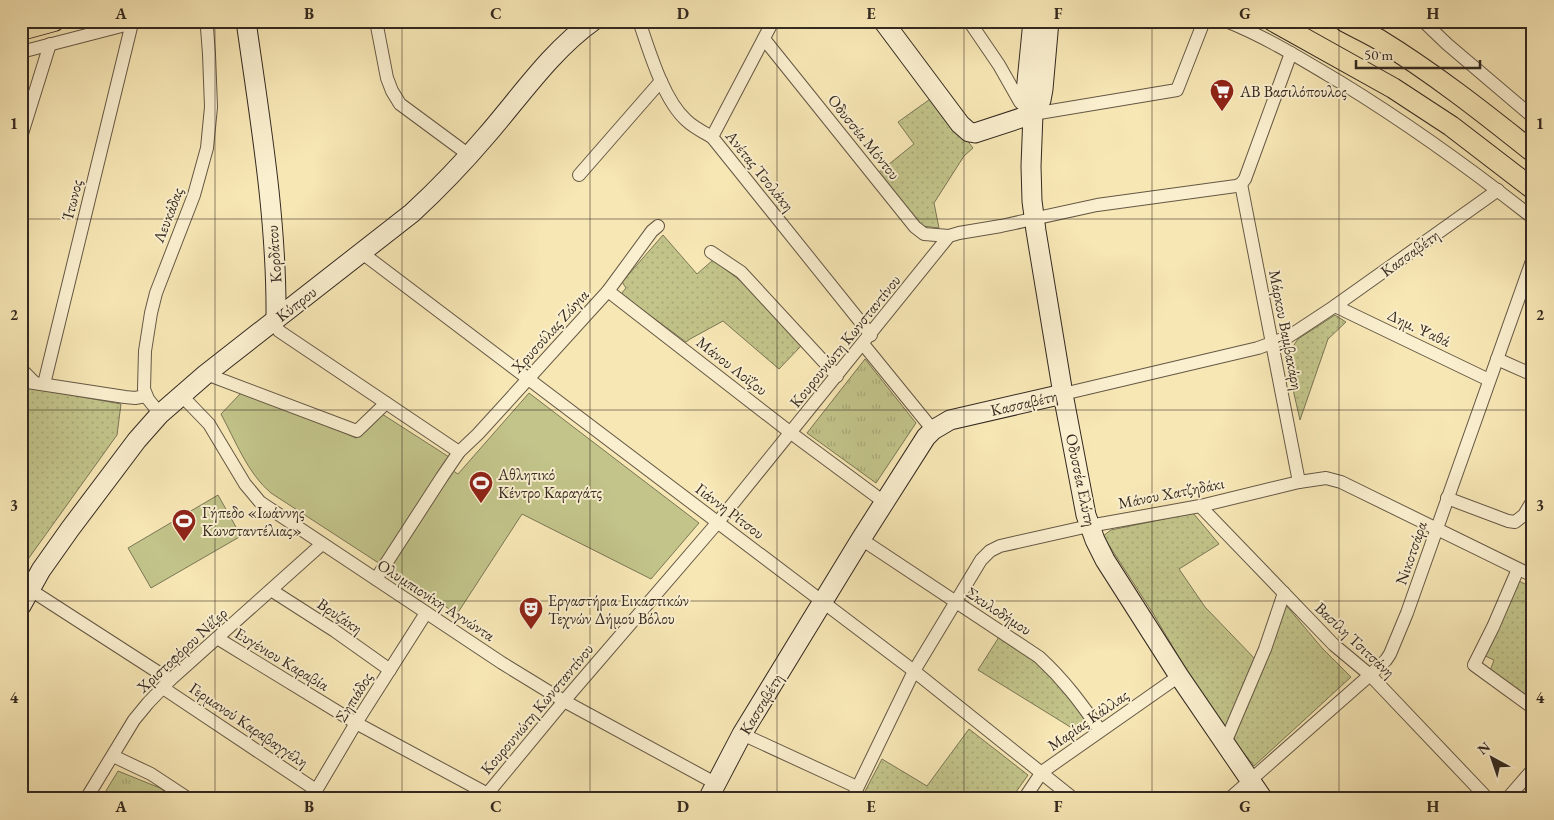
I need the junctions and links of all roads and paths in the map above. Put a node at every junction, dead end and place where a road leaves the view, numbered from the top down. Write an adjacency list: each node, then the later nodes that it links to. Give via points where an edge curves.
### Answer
1 (54, 21): 18 (main road)
2 (205, 21): 57 (street, Λευκάδας, via 210,69 208,140 194,195 160,280 151,313 143,374)
3 (246, 21): 43 (street, Κορδάτου, via 274,240)
4 (376, 21): 29 (street, via 387,78 400,104)
5 (593, 21): 29 (street, Κύπρου, via 552,58)
6 (639, 21): 23 (street, Ανέτας Τσολάκη)
7 (773, 21): 19 (street)
8 (883, 21): 24 (street, via 969,132 975,133)
9 (969, 21): 24 (street, via 1020,102)
10 (1034, 21): 24 (street, Οδυσσέα Ελύτη, via 1026,92)
11 (1049, 21): 24 (street, Οδυσσέα Ελύτη, via 1043,89)
12 (1204, 21): 24 (street, via 1177,90)
13 (1226, 21): 22 (street)
14 (1273, 21): 32 (main road, via 1401,93 1451,126)
15 (1344, 21): 28 (main road, via 1411,60)
16 (1423, 21): 25 (street)
17 (136, 22): 20 (street); 54 (street, Ίτωνος)
18 (21, 30)
19 (764, 38): 27 (street); 37 (street, Οδυσσέα Μόντου, via 914,227 924,234)
20 (50, 44): 21 (street); 26 (street)
21 (21, 52)
22 (1291, 53): 31 (street); 33 (street, via 1398,119)
23 (661, 81): 27 (street, Ανέτας Τσολάκη, via 686,120); 30 (street)
24 (1033, 114): 34 (street, Οδυσσέα Ελύτη, via 1031,174)
25 (1533, 117)
26 (21, 137)
27 (712, 137): 44 (street, Ανέτας Τσολάκη)
28 (1533, 152)
29 (470, 155): 39 (street, Κύπρου, via 427,199)
30 (579, 175)
31 (1241, 184): 34 (street); 45 (street, Μάρκου Βαμβακάρη)
32 (1533, 189)
33 (1498, 190): 35 (street); 42 (street, Κασσαβέτη)
34 (1034, 218): 37 (street); 55 (street, Οδυσσέα Ελύτη)
35 (1533, 218)
36 (658, 226): 41 (street, Χρυσούλας Ζώγια)
37 (949, 236): 44 (street, Κουρουνιώτη Κωνσταντίνου)
38 (711, 252): 50 (street, via 741,272)
39 (362, 253): 43 (street, Κύπρου); 51 (street, Γιάννη Ρίτσου)
40 (1533, 258): 46 (street, Νικοτσάρα)
41 (608, 291): 51 (street, Χρυσούλας Ζώγια); 61 (street, Μάνου Λοϊζου)
42 (1335, 306): 45 (street, Κασσαβέτη); 52 (street, Δημ. Ψαθά)
43 (276, 319): 48 (street, Κύπρου); 58 (street, via 279,331)
44 (867, 340): 50 (street, Κουρουνιώτη Κωνσταντίνου); 60 (street, Ανέτας Τσολάκη)
45 (1272, 344): 55 (street, Κασσαβέτη); 63 (street, Μάρκου Βαμβακάρη)
46 (1497, 359): 49 (street); 52 (street, Νικοτσάρα)
47 (21, 369): 54 (street)
48 (206, 374): 56 (street, Κύπρου); 58 (street, via 357,431)
49 (1533, 375)
50 (837, 376): 61 (street, Κουρουνιώτη Κωνσταντίνου)
51 (528, 379): 62 (street, Χρυσούλας Ζώγια); 68 (street, Γιάννη Ρίτσου)
52 (1490, 380): 64 (street, Νικοτσάρα)
53 (21, 381): 54 (street)
54 (40, 384): 57 (street, via 125,397)
55 (1063, 394): 60 (street, Κασσαβέτη, via 950,420); 69 (street, Οδυσσέα Ελύτη)
56 (181, 395): 59 (street, Κύπρου); 72 (street, Ολυμπιονίκη Αγνώντα, via 209,424 256,498)
57 (146, 396): 59 (street)
58 (386, 403): 62 (street)
59 (160, 414): 78 (street, Κύπρου, via 137,440)
60 (933, 430): 66 (street, Κασσαβέτη)
61 (792, 433): 66 (street, Μάνου Λοϊζου); 68 (street, Κουρουνιώτη Κωνσταντίνου)
62 (459, 452): 75 (street, Χρυσούλας Ζώγια)
63 (1299, 482): 67 (street, Μάνου Χατζηδάκι); 70 (street, Μάνου Χατζηδάκι, via 1326,478 1341,482)
64 (1447, 498): 65 (street, via 1515,522 1524,515); 70 (street, Νικοτσάρα)
65 (1533, 500)
66 (884, 502): 71 (street, Κασσαβέτη)
67 (1200, 506): 69 (street, Μάνου Χατζηδάκι); 77 (street, Βασίλη Τσιτσάνη)
68 (718, 522): 79 (street, Γιάννη Ρίτσου); 88 (street, Κουρουνιώτη Κωνσταντίνου)
69 (1090, 526): 80 (street, Μάνου Χατζηδάκι, via 990,551); 86 (street, Οδυσσέα Ελύτη, via 1106,560)
70 (1436, 529): 73 (street, Μάνου Χατζηδάκι); 85 (street, Νικοτσάρα, via 1394,646 1386,660)
71 (861, 539): 79 (street, Κασσαβέτη); 80 (street, Σκυλοδήμου)
72 (322, 544): 75 (street, Ολυμπιονίκη Αγνώντα); 76 (street, Χριστοφόρου Νέζερ)
73 (1518, 569): 74 (street, Μάνου Χατζηδάκι); 89 (street, via 1474,665)
74 (1533, 576)
75 (376, 579): 81 (street, Ολυμπιονίκη Αγνώντα)
76 (271, 590): 82 (street, Χριστοφόρου Νέζερ); 83 (street, Βρυζάκη)
77 (1284, 593): 85 (street, Βασίλη Τσιτσάνη, via 1334,645); 93 (street)
78 (24, 594): 87 (street, Γερμανού Καραβαγγέλη)
79 (822, 602): 84 (street, Γιάννη Ρίτσου); 92 (street, Κασσαβέτη)
80 (955, 602): 84 (street, Μάνου Χατζηδάκι); 91 (street, Σκυλοδήμου, via 1039,657 1059,675)
81 (426, 613): 83 (street, Σηπιάδος); 88 (street, Ολυμπιονίκη Αγνώντα)
82 (217, 638): 87 (street, Χριστοφόρου Νέζερ); 90 (street, Ευγένιου Καραβία)
83 (390, 670): 90 (street, Σηπιάδος)
84 (914, 671): 96 (street, Γιάννη Ρίτσου); 99 (street, Μάνου Χατζηδάκι)
85 (1370, 675): 97 (street, Νικοτσάρα); 108 (street, Βασίλη Τσιτσάνη)
86 (1179, 676): 91 (street, Μαρίας Κάλλας); 93 (street, Οδυσσέα Ελύτη)
87 (166, 684): 94 (street, Χριστοφόρου Νέζερ, via 138,716); 100 (street, Γερμανού Καραβαγγέλη)
88 (564, 701): 98 (street, Ολυμπιονίκη Αγνώντα); 101 (street, Κουρουνιώτη Κωνσταντίνου)
89 (1533, 708)
90 (356, 723): 100 (street, Σηπιάδος); 101 (street, Ευγένιου Καραβία)
91 (1100, 730): 96 (street, Μαρίας Κάλλας)
92 (742, 734): 98 (street, Κασσαβέτη); 99 (street)
93 (1225, 743): 97 (street, Οδυσσέα Ελύτη)
94 (113, 756): 102 (street, Χριστοφόρου Νέζερ); 103 (street, via 151,774)
95 (1533, 769): 109 (street)
96 (1042, 772): 104 (street, Μαρίας Κάλλας); 105 (street, Γιάννη Ρίτσου)
97 (1250, 780): 106 (street, Νικοτσάρα); 107 (street, Οδυσσέα Ελύτη)
98 (712, 791)
99 (855, 793)
100 (313, 794)
101 (489, 797)
102 (86, 799)
103 (189, 799)
104 (1024, 799)
105 (1074, 799)
106 (1229, 799)
107 (1263, 799)
108 (1488, 799)
109 (1507, 799)

